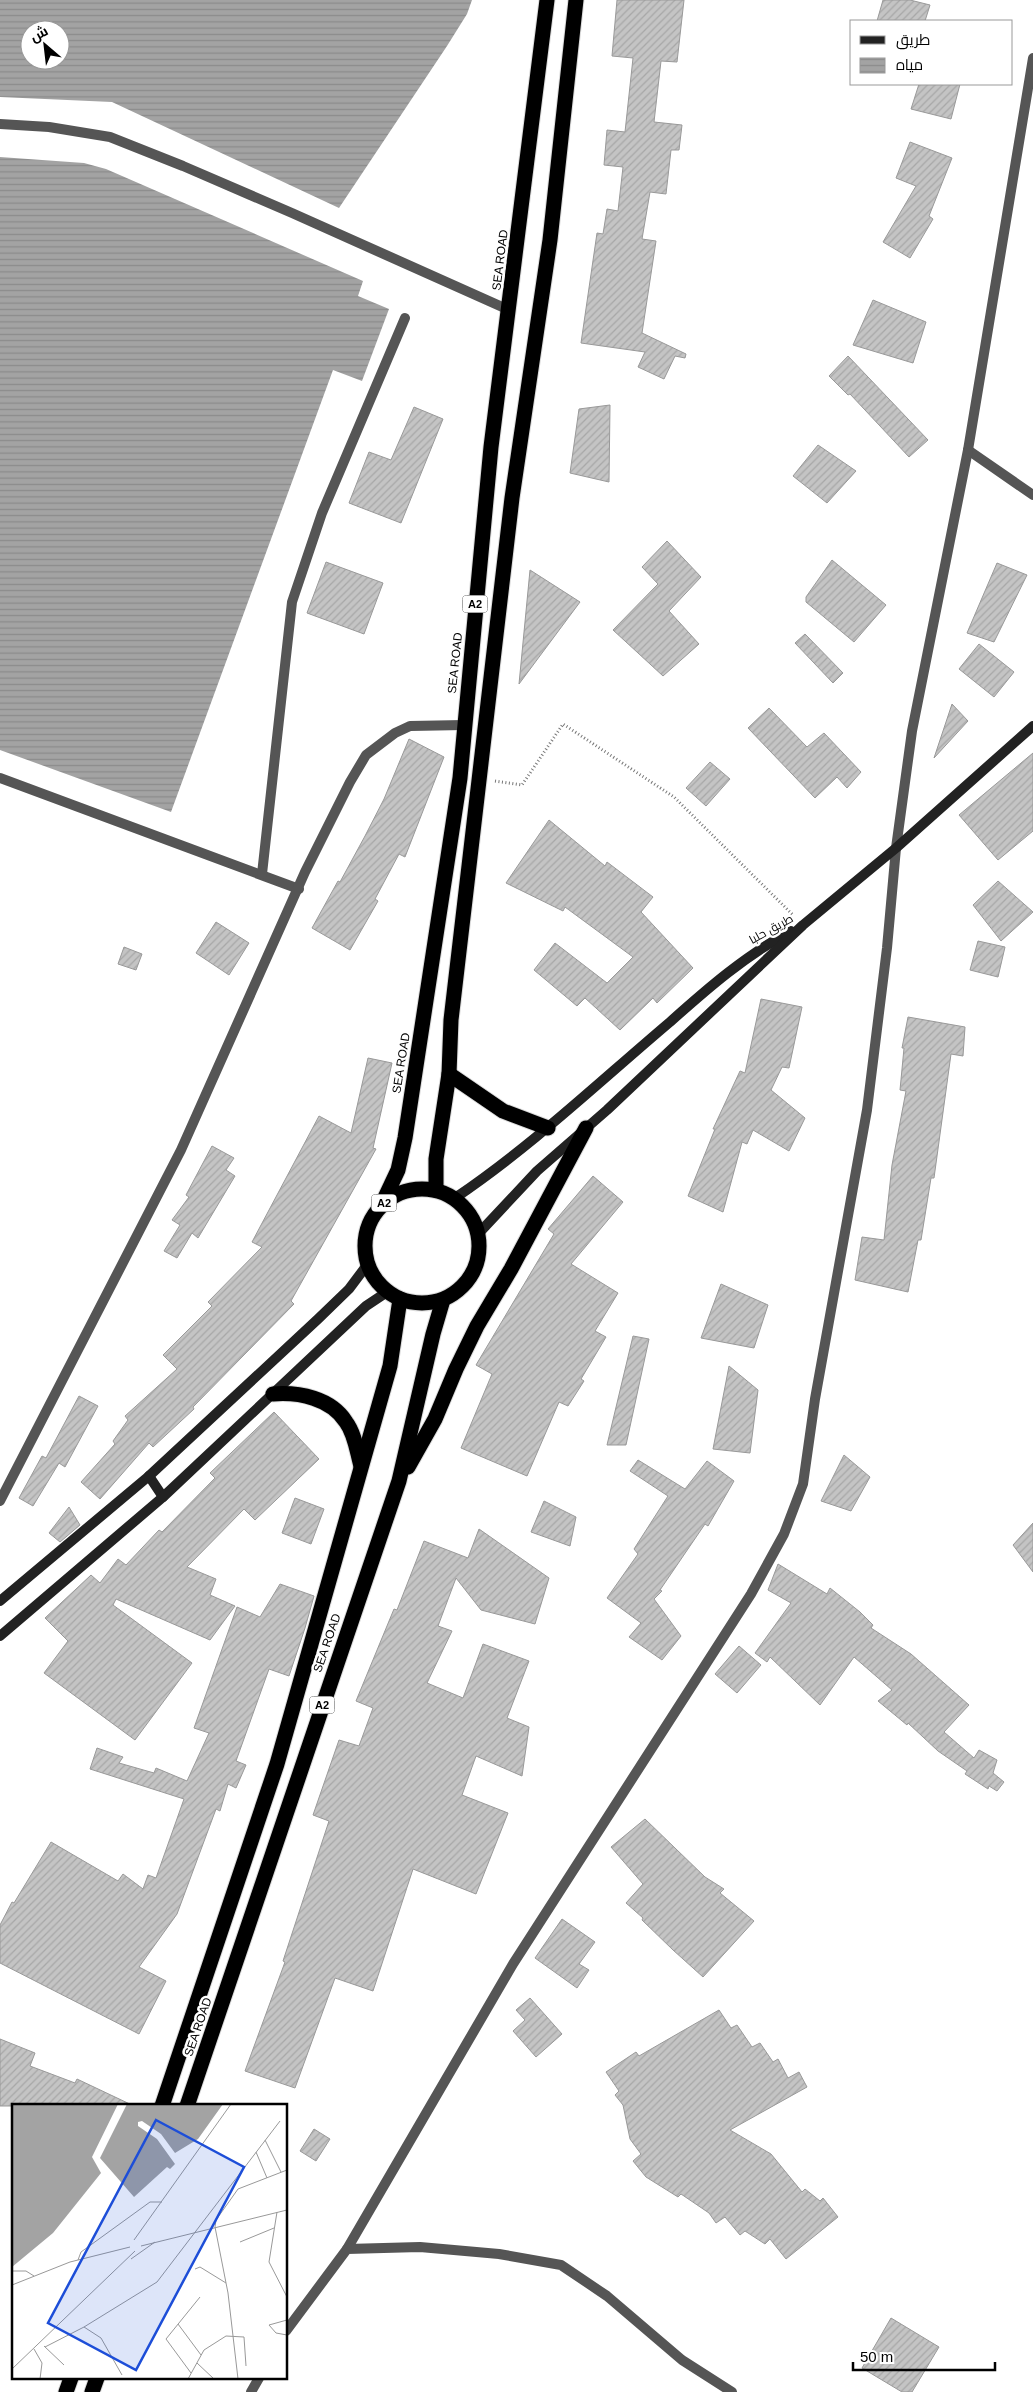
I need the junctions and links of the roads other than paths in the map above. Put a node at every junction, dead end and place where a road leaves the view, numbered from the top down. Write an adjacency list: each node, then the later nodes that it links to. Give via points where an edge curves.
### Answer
1 (547, 0): 5 (highway, SEA ROAD / A2)
2 (576, 0): 13 (highway, A2, via 550,240 512,498)
3 (1033, 58): 7 (street)
4 (0, 124): 5 (street, via 49,127 110,137 256,197)
5 (509, 310): 9 (highway, SEA ROAD / A2, via 490,447)
6 (405, 318): 15 (street, via 322,513 292,602)
7 (968, 450): 8 (street); 14 (street, via 912,731)
8 (1033, 495)
9 (464, 724): 12 (highway, SEA ROAD / A2); 16 (street, via 410,726 380,742 366,755)
10 (1033, 726): 14 (main road)
11 (0, 778): 15 (street)
12 (460, 778): 13 (highway); 23 (highway, SEA ROAD / A2, via 405,1138 398,1170)
13 (480, 778): 18 (highway, A2)
14 (896, 848): 17 (main road); 40 (street, via 888,948 867,1110 815,1399 803,1484 796,1507 751,1594 513,1964)
15 (262, 874): 16 (street)
16 (298, 889): 33 (street, via 181,1150)
17 (803, 925): 19 (main road, طريق حلبا, via 764,945 721,977); 20 (main road, طريق حلبا)
18 (448, 1074): 19 (highway, via 503,1111); 21 (highway, A2, via 436,1159)
19 (548, 1128): 22 (main road, طريق حلبا)
20 (586, 1128): 24 (main road, طريق حلبا, via 537,1171); 31 (highway, via 478,1326 435,1419)
21 (436, 1190): 22 (highway, A2); 23 (highway, A2, via 407,1190)
22 (455, 1198): 24 (highway, A2, via 470,1213)
23 (382, 1204): 25 (highway, A2, via 369,1222 364,1243)
24 (479, 1233): 27 (highway, A2, via 480,1253 474,1273 461,1289)
25 (367, 1265): 26 (highway, A2, via 375,1280); 30 (main road, via 349,1289)
26 (393, 1296): 27 (highway, A2, via 422,1304); 28 (main road, via 366,1306); 29 (highway, SEA ROAD / A2, via 390,1366)
27 (444, 1300): 31 (highway, SEA ROAD / A2)
28 (273, 1394): 29 (highway, via 308,1396 329,1405 346,1421); 32 (main road)
29 (361, 1467): 36 (highway, SEA ROAD / A2)
30 (149, 1476): 32 (main road); 34 (main road)
31 (399, 1481): 37 (highway, SEA ROAD / A2)
32 (162, 1497): 35 (main road)
33 (0, 1501)
34 (0, 1601)
35 (0, 1636)
36 (308, 1661): 37 (highway); 38 (highway, SEA ROAD / A2, via 277,1764)
37 (334, 1670): 39 (highway, SEA ROAD / A2)
38 (163, 2104)
39 (188, 2104)
40 (347, 2248): 41 (street); 46 (street, via 429,2248 499,2254 560,2265 607,2296 682,2360)
41 (288, 2328)
42 (70, 2380): 44 (highway)
43 (258, 2380): 45 (street)
44 (66, 2392)
45 (251, 2392)
46 (732, 2392)

